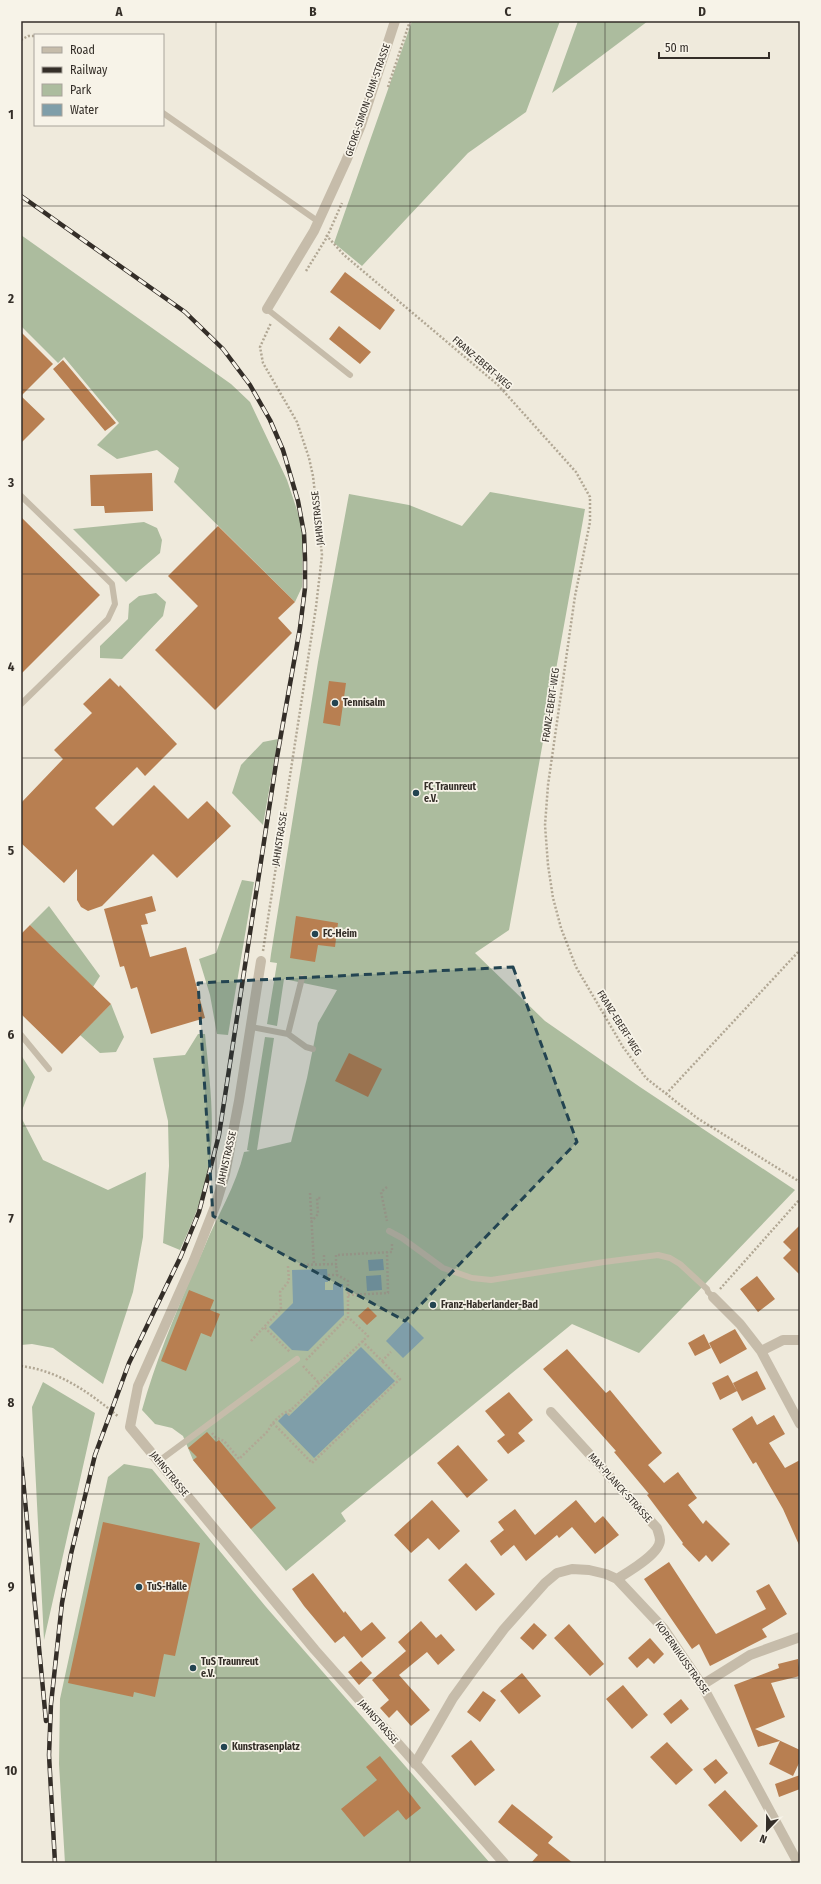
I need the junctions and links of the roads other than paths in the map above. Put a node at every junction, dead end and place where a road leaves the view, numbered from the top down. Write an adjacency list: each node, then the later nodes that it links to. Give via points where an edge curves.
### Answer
1 (395, 21): 3 (street, GEORG-SIMON-OHM-STRASSE, via 361,125)
2 (164, 114): 3 (lane)
3 (319, 222): 4 (street, GEORG-SIMON-OHM-STRASSE)
4 (267, 309): 5 (lane)
5 (350, 375)
6 (21, 496): 7 (lane, via 112,584 115,604 108,619)
7 (21, 704)
8 (261, 961): 10 (street, JAHNSTRASSE)
9 (302, 978): 11 (lane)
10 (251, 1027): 11 (lane); 22 (street, JAHNSTRASSE, via 231,1148 216,1204 138,1386 130,1426)
11 (288, 1034): 13 (lane)
12 (21, 1035): 14 (lane)
13 (313, 1049)
14 (49, 1069)
15 (390, 1231): 16 (lane, via 443,1268 472,1278 491,1280 658,1256 670,1258 680,1264)
16 (713, 1297): 18 (street, via 740,1324)
17 (800, 1340): 18 (street, via 783,1340)
18 (761, 1351): 21 (street)
19 (297, 1359): 22 (lane)
20 (551, 1412): 23 (street, MAX-PLANCK-STRASSE, via 657,1528 660,1541 657,1549)
21 (800, 1424)
22 (159, 1462): 26 (street, JAHNSTRASSE, via 280,1609)
23 (617, 1579): 25 (street, KOPERNIKUSSTRASSE, via 664,1629); 26 (street, KOPERNIKUSSTRASSE, via 589,1570 572,1569 557,1574 545,1583 504,1629 453,1698)
24 (800, 1637): 25 (street, via 750,1654)
25 (702, 1685): 28 (street, KOPERNIKUSSTRASSE)
26 (415, 1764): 27 (street, JAHNSTRASSE)
27 (504, 1863)
28 (798, 1863)

